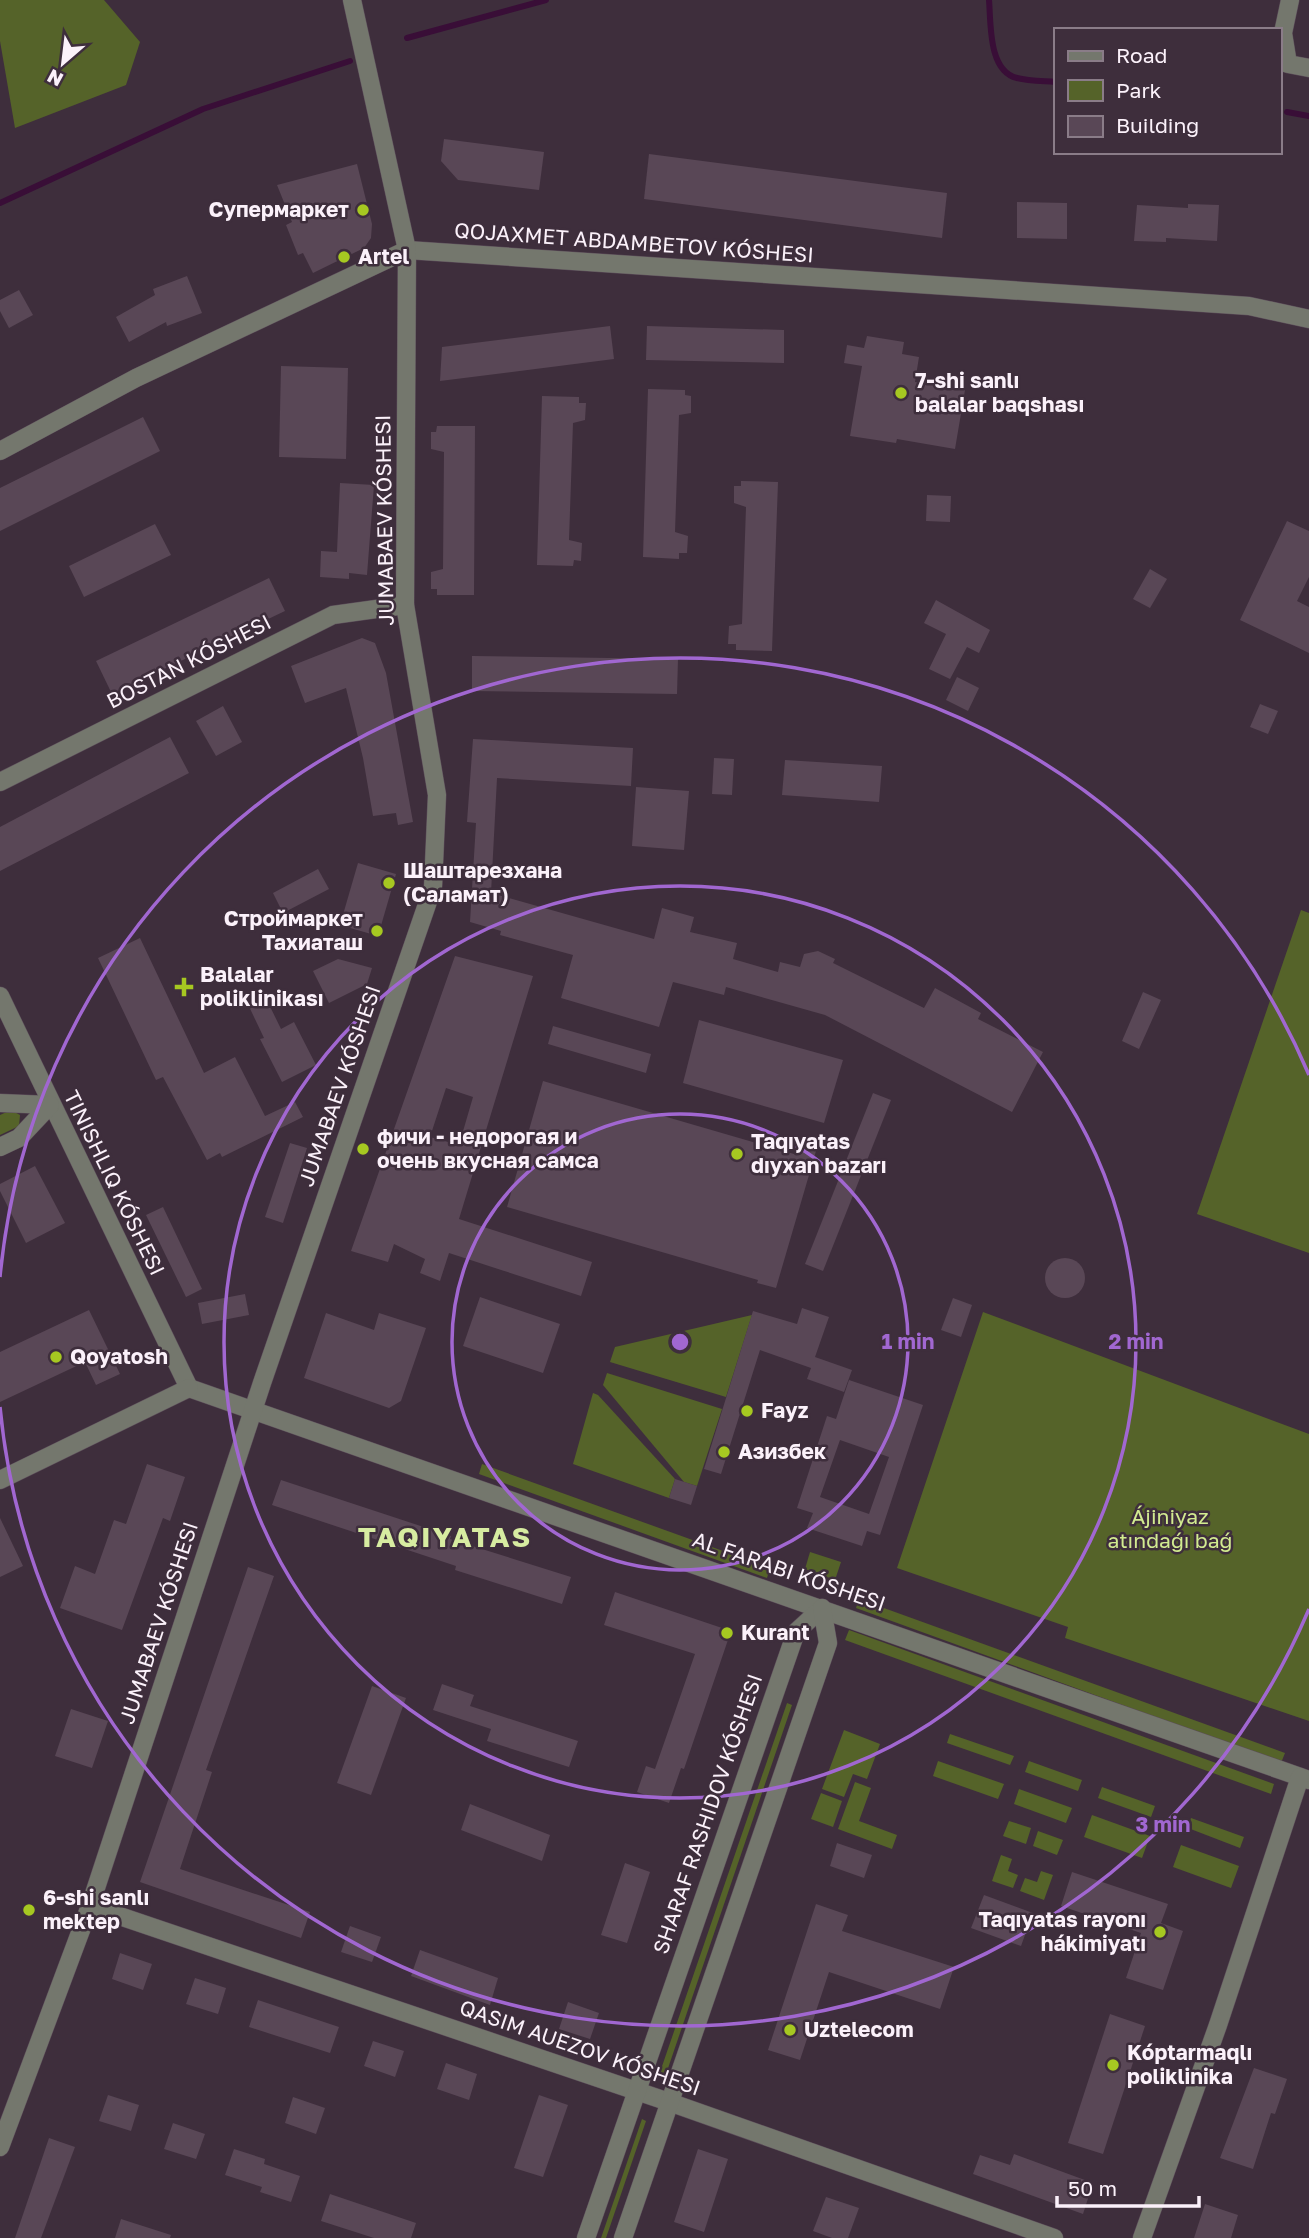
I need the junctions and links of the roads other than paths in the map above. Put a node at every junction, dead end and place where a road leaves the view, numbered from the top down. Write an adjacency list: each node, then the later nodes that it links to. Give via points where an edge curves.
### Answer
1 (352, 0): 4 (street, JUMABAEV KÓSHESI)
2 (1290, 0): 3 (street, via 1283,33 1288,64)
3 (1309, 68)
4 (407, 250): 5 (street, QOJAXMET ABDAMBETOV KÓSHESI, via 1249,306); 6 (street, QOJAXMET ABDAMBETOV KÓSHESI, via 136,378); 7 (street, JUMABAEV KÓSHESI)
5 (1309, 320)
6 (0, 451)
7 (405, 606): 8 (street, BOSTAN KÓSHESI, via 333,615); 14 (street, JUMABAEV KÓSHESI, via 437,795 433,887)
8 (0, 782)
9 (0, 996): 11 (street)
10 (0, 1103): 11 (street)
11 (50, 1105): 12 (street, via 19,1138); 13 (street)
12 (0, 1147)
13 (189, 1388): 14 (street, AL FARABI KÓSHESI); 15 (street)
14 (253, 1410): 16 (street, AL FARABI KÓSHESI); 18 (street, JUMABAEV KÓSHESI)
15 (0, 1480)
16 (822, 1608): 17 (street, AL FARABI KÓSHESI); 19 (street, SHARAF RASHIDOV KÓSHESI, via 796,1632); 20 (street, via 828,1643)
17 (1305, 1778): 25 (street)
18 (90, 1906): 19 (street); 21 (street, JUMABAEV KÓSHESI)
19 (636, 2091): 20 (street); 22 (street, SHARAF RASHIDOV KÓSHESI)
20 (669, 2102): 23 (street); 24 (street)
21 (0, 2147)
22 (586, 2238)
23 (623, 2238)
24 (1054, 2238)
25 (1142, 2238)

